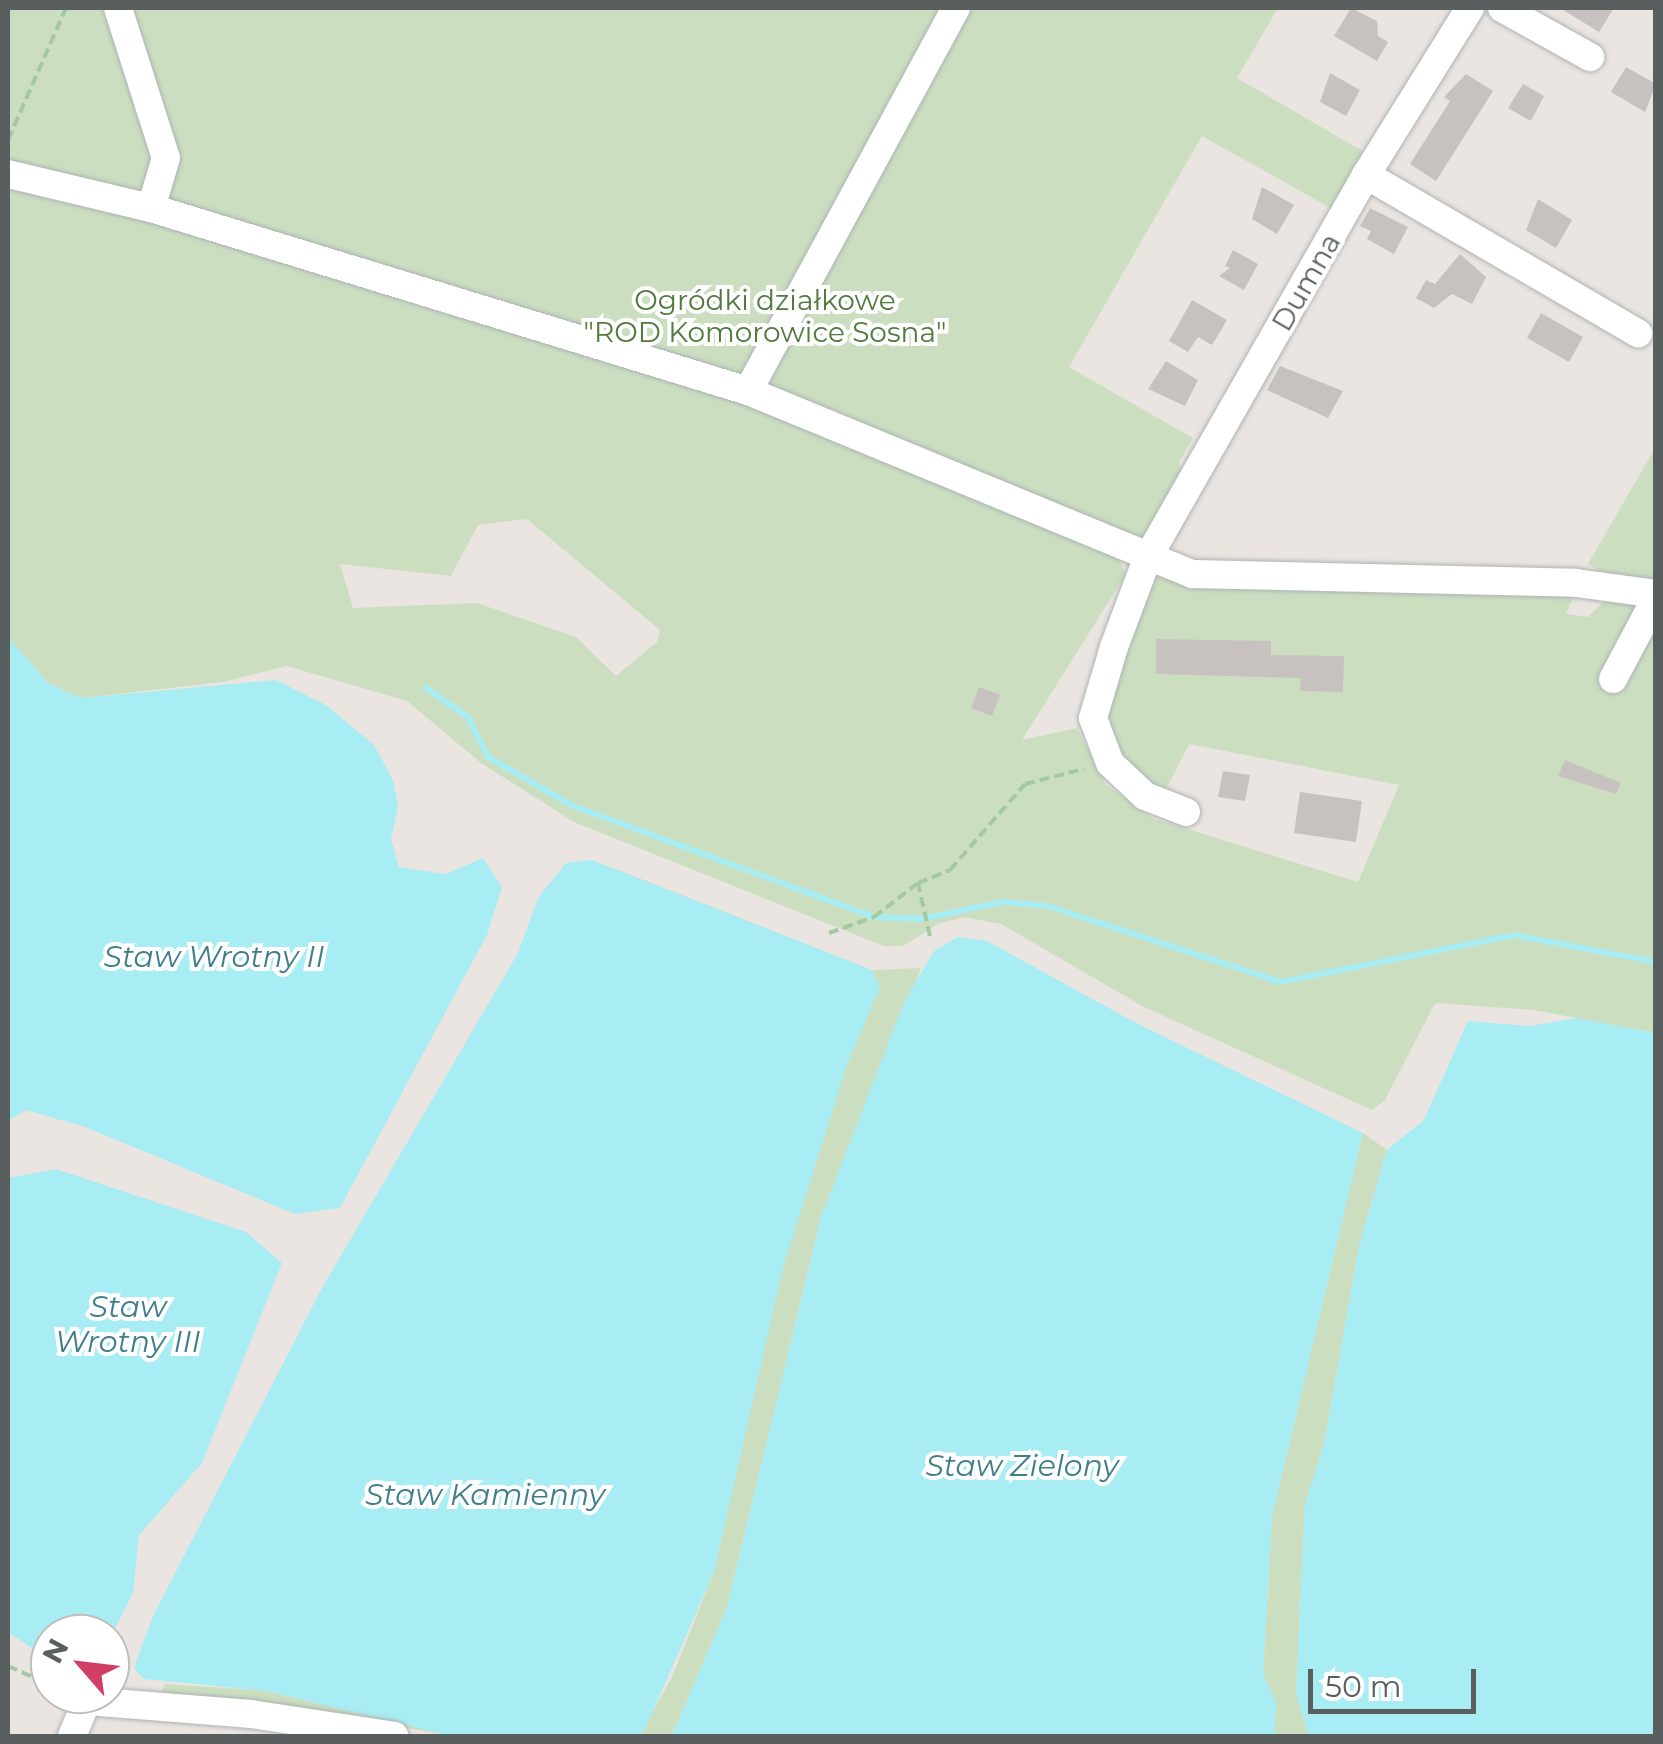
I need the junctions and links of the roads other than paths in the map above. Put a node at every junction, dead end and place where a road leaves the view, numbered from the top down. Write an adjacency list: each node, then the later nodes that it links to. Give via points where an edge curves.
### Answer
1 (118, 8): 8 (street, via 166,158)
2 (956, 8): 10 (street)
3 (1470, 8): 7 (street, Dumna)
4 (1502, 8): 5 (street)
5 (1590, 57)
6 (8, 174): 8 (street)
7 (1366, 175): 9 (street); 11 (street, Dumna)
8 (151, 208): 10 (street)
9 (1638, 333)
10 (748, 391): 11 (street)
11 (1147, 560): 12 (street, via 1192,574 1576,582); 14 (street, Dumna, via 1093,718 1110,762 1146,796)
12 (1656, 596): 13 (street)
13 (1613, 679)
14 (1186, 812)
15 (72, 1736): 16 (street, via 88,1700 251,1714)
16 (394, 1736)

